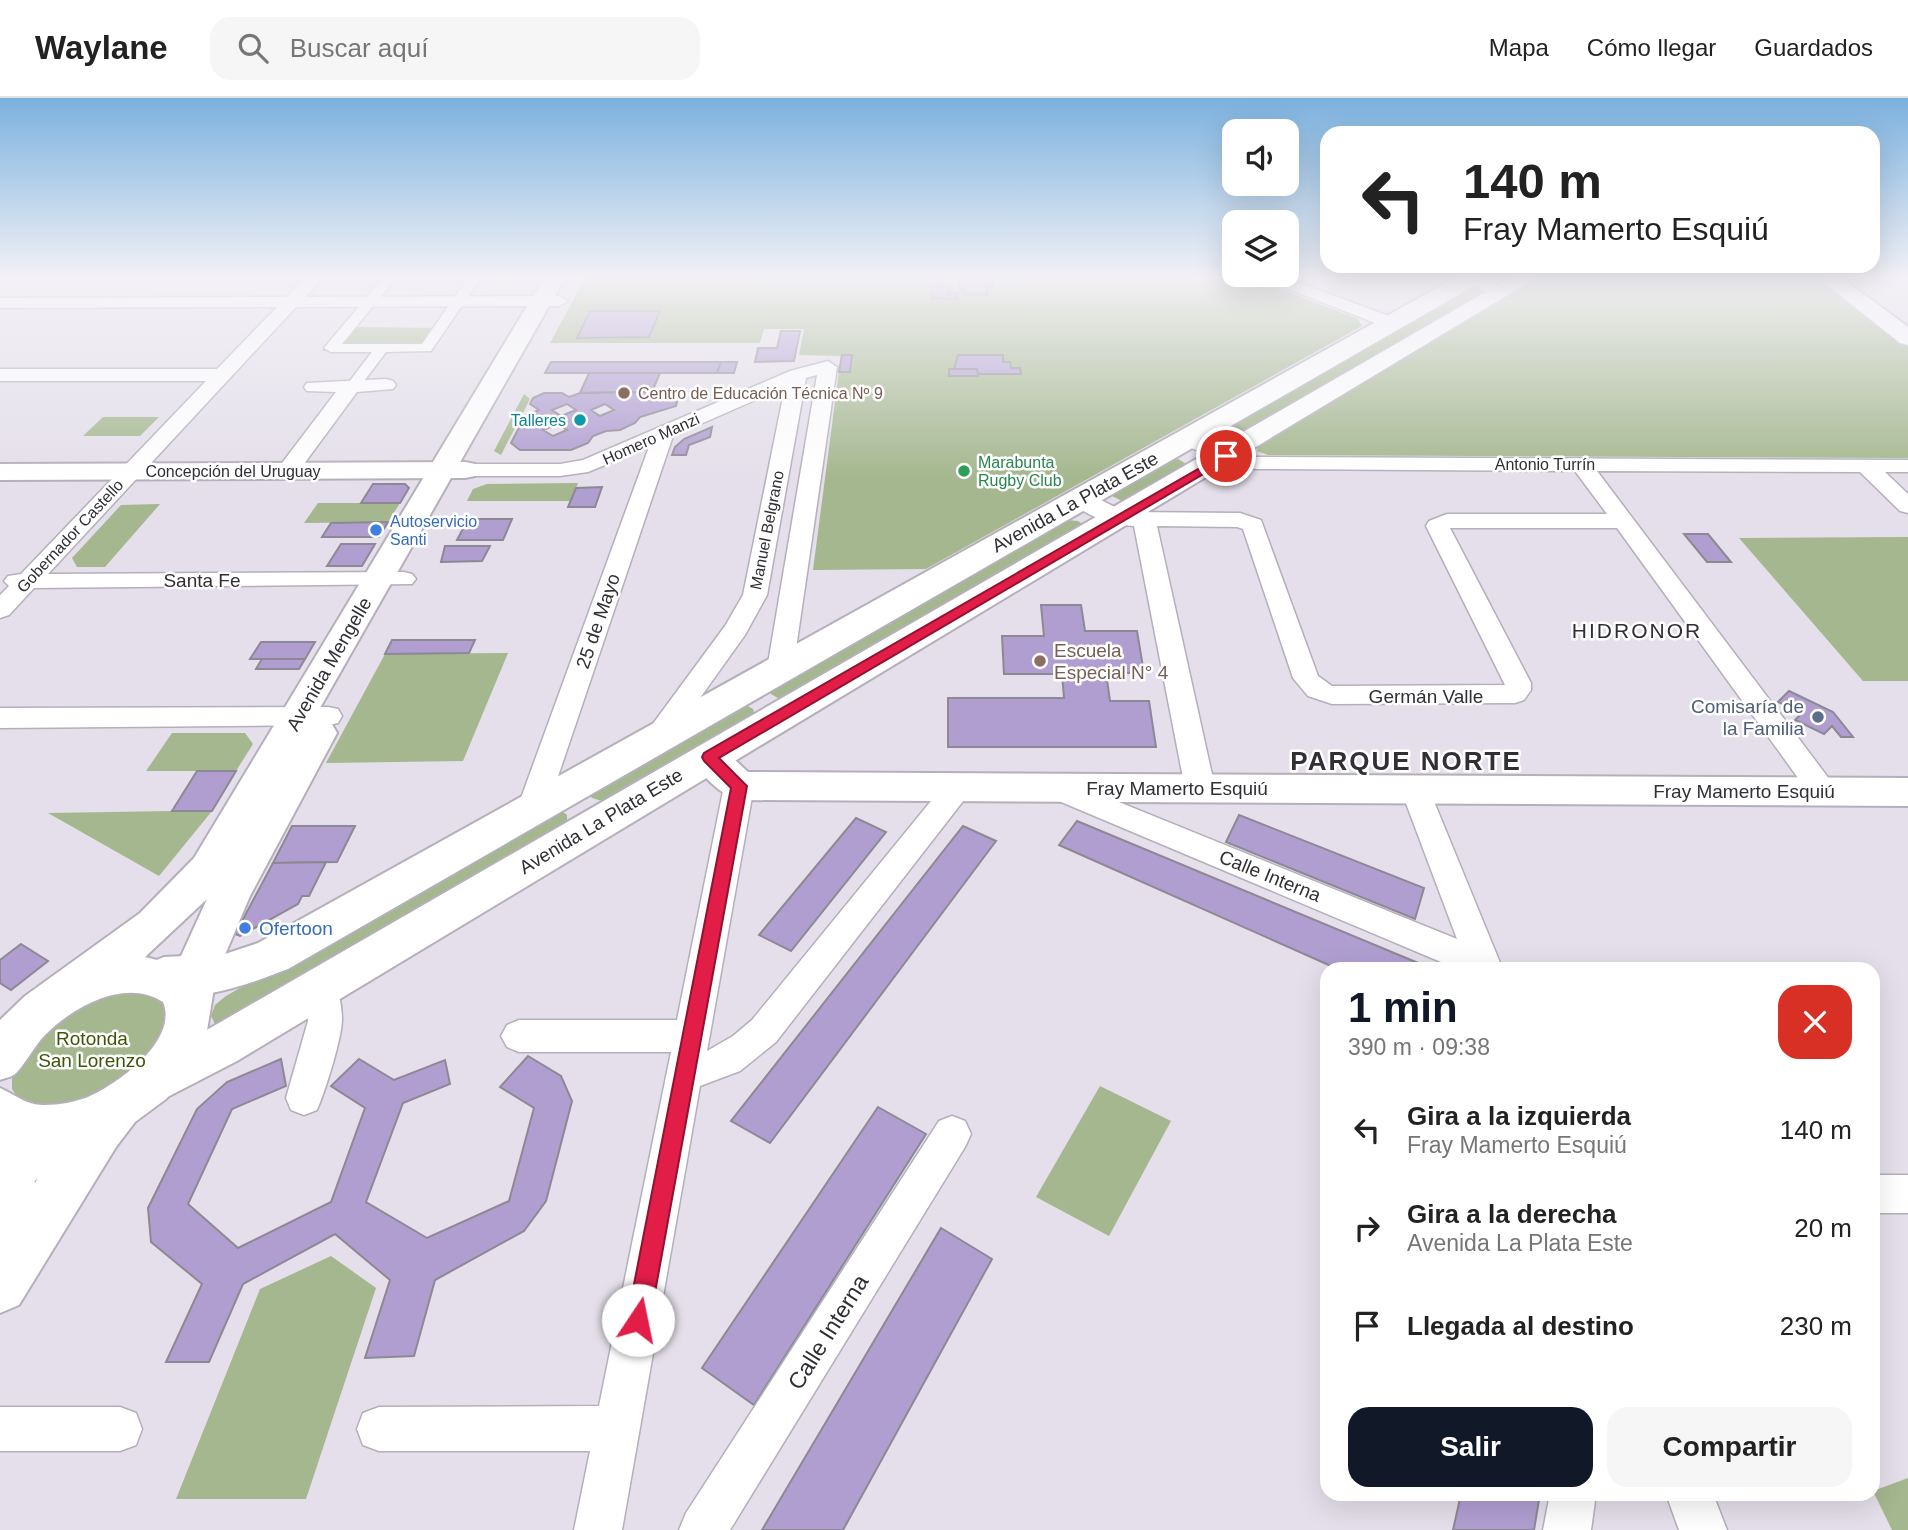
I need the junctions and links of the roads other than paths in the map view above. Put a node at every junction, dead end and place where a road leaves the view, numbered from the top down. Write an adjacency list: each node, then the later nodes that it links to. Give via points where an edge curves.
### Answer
1 (252, 345): 10 (street, Gobernador Castello)
2 (334, 345): 7 (street, via 331,348)
3 (428, 345): 7 (street)
4 (526, 345): 21 (main road, Avenida Mengelle)
5 (1353, 345): 16 (main road, Avenida La Plata Este)
6 (1414, 345): 17 (main road, Avenida La Plata Este)
7 (382, 348): 13 (street)
8 (828, 367): 11 (street, Homero Manzi); 33 (street, Manuel Belgrano)
9 (0, 375): 10 (street)
10 (223, 375): 22 (street, Gobernador Castello)
11 (797, 375): 15 (street, Homero Manzi); 37 (street, Manuel Belgrano, via 755,595 736,629)
12 (386, 385): 13 (street)
13 (352, 386): 14 (street); 23 (street)
14 (314, 387)
15 (664, 433): 21 (street, Homero Manzi, via 579,468); 47 (street, 25 de Mayo)
16 (1187, 439): 17 (street, Antonio Turrín); 25 (main road, Avenida La Plata Este)
17 (1226, 456): 18 (street, Antonio Turrín, via 1256,463); 27 (main road, Avenida La Plata Este)
18 (1581, 464): 19 (street, Antonio Turrín); 28 (street)
19 (1865, 465): 20 (street, Antonio Turrín); 26 (street)
20 (1908, 466)
21 (454, 470): 23 (main road, Concepción del Uruguay); 29 (main road, Avenida Mengelle)
22 (131, 471): 23 (main road, Concepción del Uruguay); 24 (main road, Concepción del Uruguay); 31 (street, Gobernador Castello)
23 (287, 471)
24 (0, 472)
25 (1081, 499): 27 (street, Germán Valle); 33 (main road, Avenida La Plata Este)
26 (1908, 506)
27 (1132, 519): 28 (street, Germán Valle, via 1240,520 1253,525 1306,678 1319,692 1507,696 1518,690 1518,683 1437,526 1447,521); 36 (main road, Avenida La Plata Este); 43 (street)
28 (1623, 520): 45 (street)
29 (392, 579): 31 (street, Santa Fe); 34 (main road, Avenida Mengelle)
30 (0, 581): 31 (street, Santa Fe)
31 (27, 581): 32 (street, Gobernador Castello)
32 (0, 610)
33 (764, 678): 36 (main road, via 761,699 768,710); 37 (main road, Avenida La Plata Este)
34 (313, 716): 35 (street); 51 (main road, Avenida Mengelle, via 237,881); 53 (main road, Avenida Mengelle, via 200,880 155,925)
35 (0, 718)
36 (759, 728): 38 (main road, Avenida La Plata Este)
37 (655, 740): 39 (main road, Avenida La Plata Este)
38 (709, 757): 40 (main road); 48 (main road, Avenida La Plata Este)
39 (584, 780): 47 (main road, Avenida La Plata Este); 48 (main road, via 575,792 578,806 595,814)
40 (739, 786): 41 (main road, Fray Mamerto Esquiú); 55 (street)
41 (959, 787): 42 (main road, Fray Mamerto Esquiú); 57 (street, via 764,1031 743,1052)
42 (1057, 788): 43 (main road, Fray Mamerto Esquiú); 49 (street, Calle Interna)
43 (1200, 788): 44 (main road, Fray Mamerto Esquiú)
44 (1416, 790): 45 (main road, Fray Mamerto Esquiú); 50 (street)
45 (1824, 792): 46 (main road, Fray Mamerto Esquiú)
46 (1908, 792)
47 (532, 810): 51 (main road, Avenida La Plata Este, via 273,956 241,970)
48 (616, 812): 52 (main road, Avenida La Plata Este)
49 (1472, 962)
50 (1482, 962)
51 (179, 985): 53 (main road, via 128,974 71,991); 59 (main road, via 188,1018 181,1042 170,1060)
52 (320, 987): 58 (street, via 325,1021); 59 (main road, Avenida La Plata Este)
53 (50, 1004): 56 (main road)
54 (519, 1036): 55 (street)
55 (692, 1036): 57 (street)
56 (6, 1048)
57 (684, 1075): 67 (street)
58 (304, 1098)
59 (122, 1102): 60 (main road, via 76,1124 42,1128 14,1123); 62 (main road); 66 (main road, via 79,1155)
60 (0, 1112): 62 (main road)
61 (952, 1133): 74 (street, Calle Interna)
62 (4, 1172): 65 (main road, via 8,1210)
63 (1880, 1194): 64 (street)
64 (1908, 1194)
65 (0, 1245)
66 (0, 1286)
67 (618, 1428): 70 (street); 73 (street)
68 (0, 1429): 69 (street)
69 (120, 1429)
70 (379, 1429)
71 (1572, 1501): 75 (street)
72 (1692, 1501): 76 (street)
73 (598, 1530)
74 (703, 1530)
75 (1567, 1530)
76 (1703, 1530)

